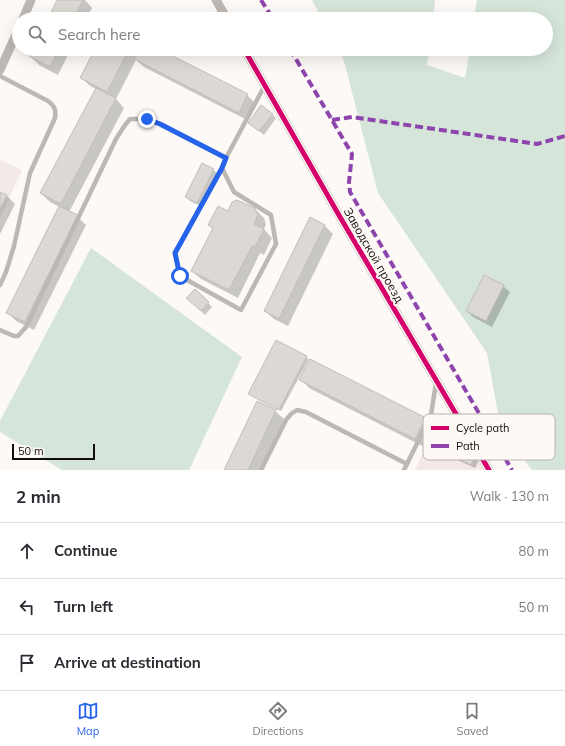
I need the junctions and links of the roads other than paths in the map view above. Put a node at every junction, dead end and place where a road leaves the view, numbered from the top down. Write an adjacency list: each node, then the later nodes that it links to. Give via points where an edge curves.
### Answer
1 (31, 0): 3 (street)
2 (216, 0): 4 (street)
3 (26, 12)
4 (223, 12)
5 (12, 43): 7 (street)
6 (248, 56): 9 (street, Заводской проезд)
7 (0, 70)
8 (0, 76): 12 (lane, via 53,104 56,111 30,173 14,246)
9 (265, 85): 10 (lane); 14 (street, Заводской проезд)
10 (226, 158): 11 (lane); 13 (lane, via 160,124 147,119 130,119 116,139 26,327 18,336)
11 (222, 168): 11 (lane, via 175,253 180,276 241,310 276,244 271,215 234,192)
12 (0, 285)
13 (0, 330)
14 (437, 381): 15 (lane); 16 (street, Заводской проезд)
15 (432, 414)
16 (456, 414)
17 (423, 433): 19 (lane)
18 (483, 460): 22 (street, Заводской проезд)
19 (407, 464): 20 (lane, via 306,412 297,410 286,420); 21 (lane)
20 (261, 470)
21 (404, 470)
22 (489, 470)

